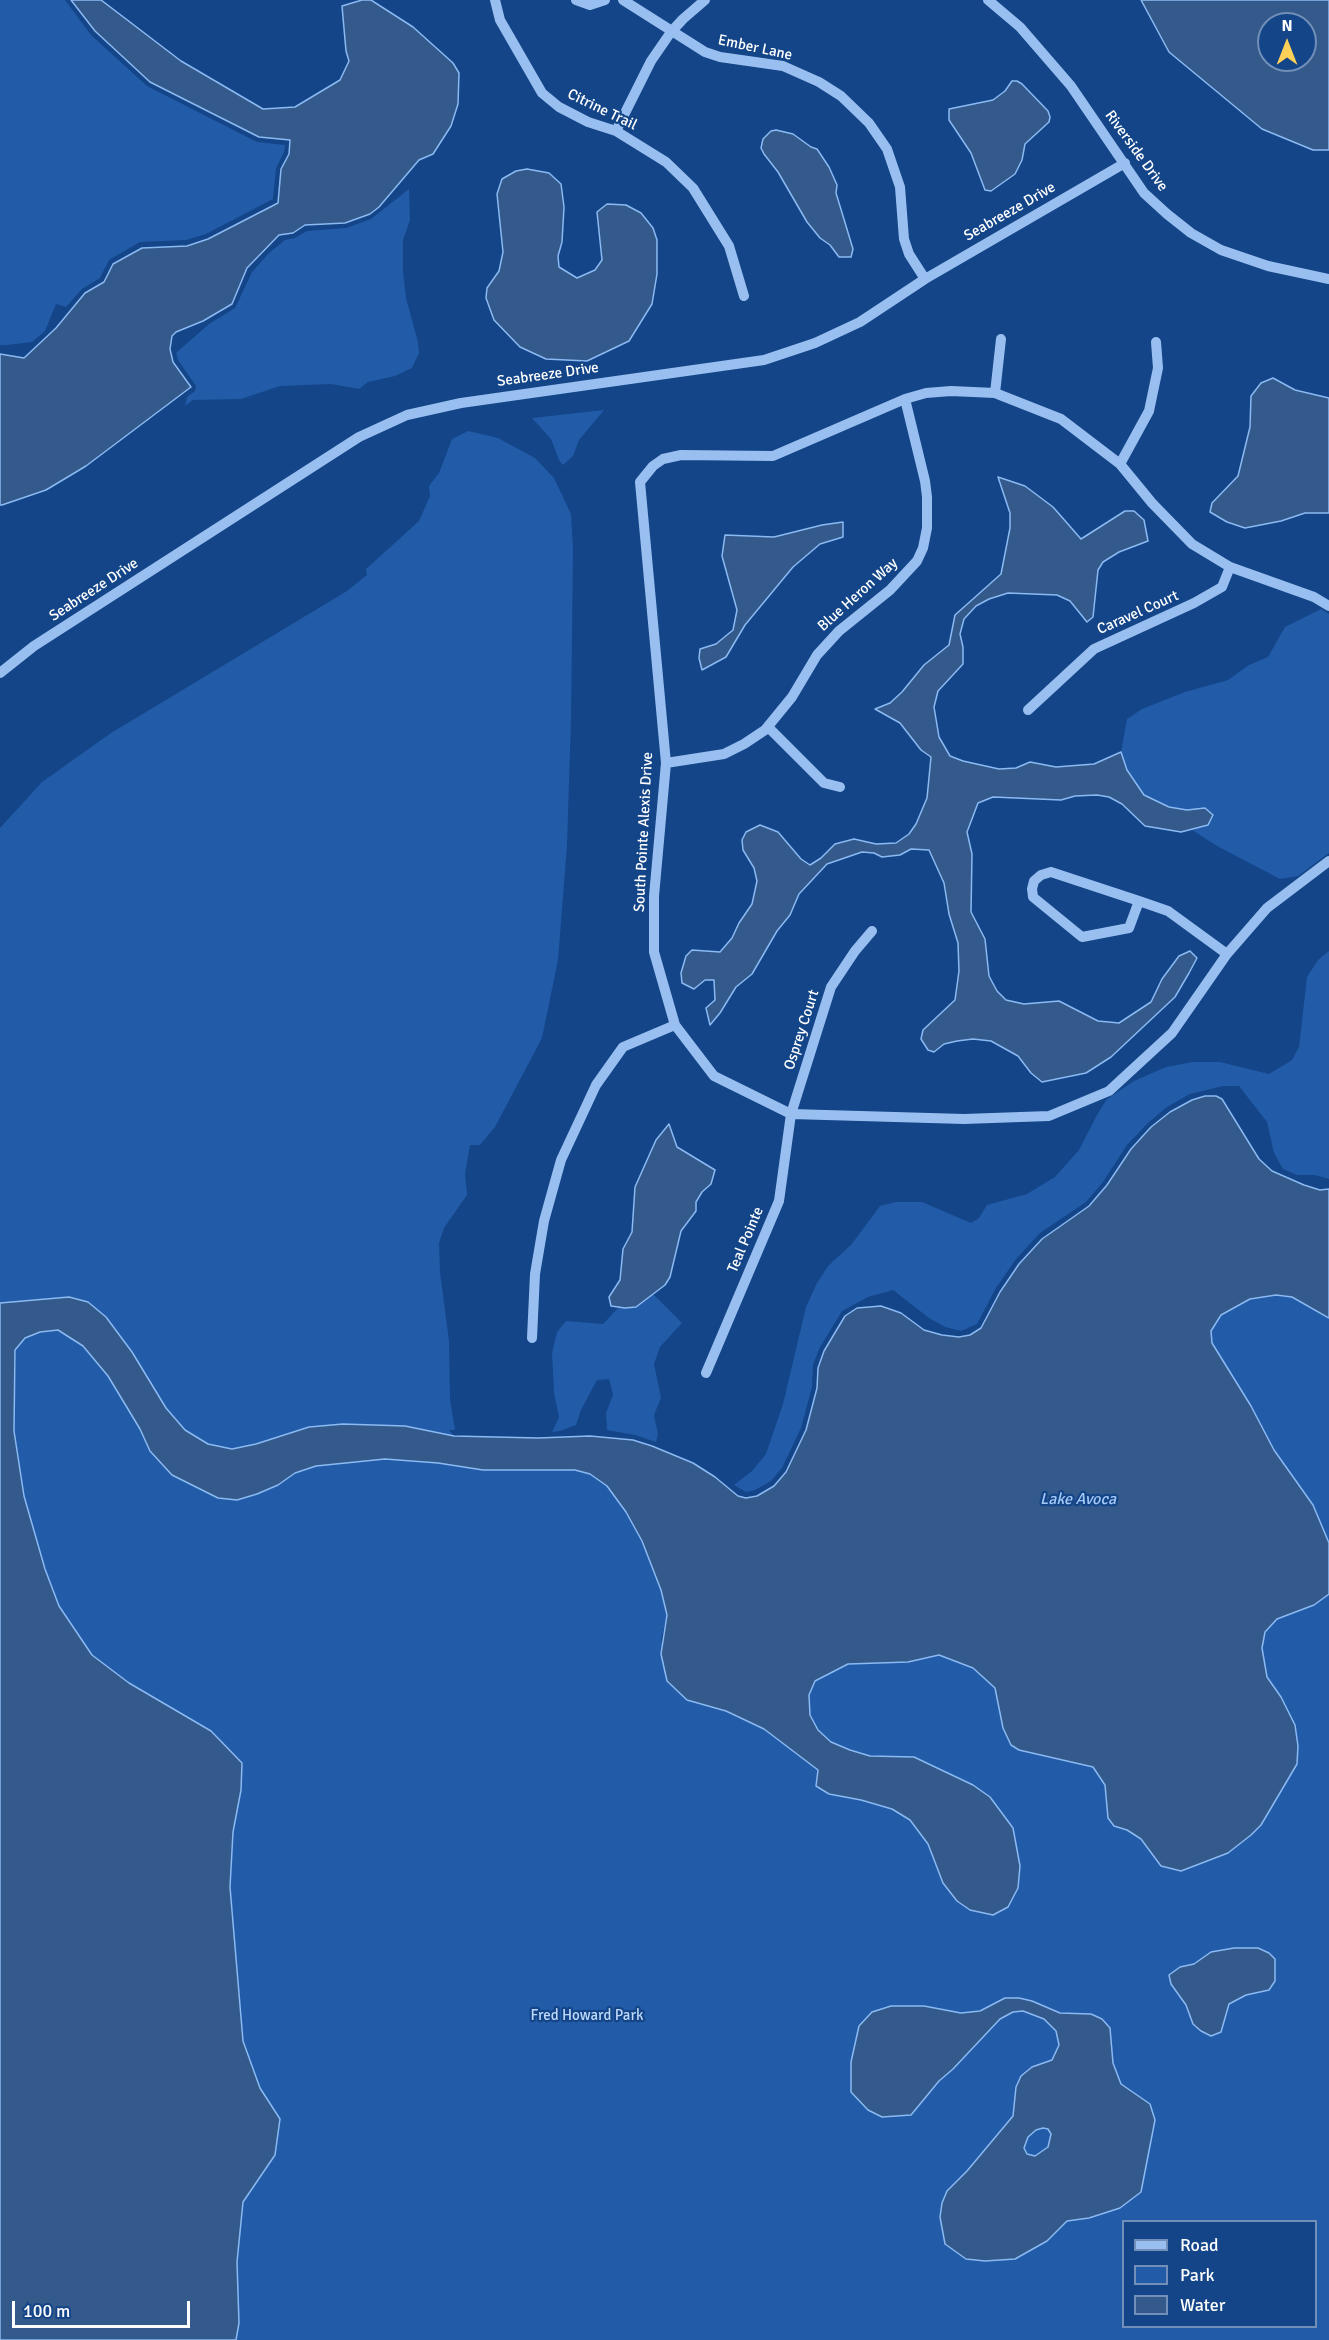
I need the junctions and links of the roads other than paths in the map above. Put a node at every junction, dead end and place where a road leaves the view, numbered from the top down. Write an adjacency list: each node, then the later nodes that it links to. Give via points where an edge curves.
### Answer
1 (495, 0): 9 (street, Citrine Trail, via 500,20 542,93 588,122)
2 (576, 0): 3 (street, via 590,5)
3 (605, 0)
4 (623, 0): 8 (street, Ember Lane)
5 (715, 0): 7 (street)
6 (988, 0): 10 (street, Riverside Drive, via 1020,27 1071,86)
7 (704, 2): 8 (street)
8 (671, 32): 9 (street, via 651,61); 11 (street, Ember Lane, via 705,52 783,66 819,82 841,96 869,123 887,149 900,187 904,239)
9 (616, 131): 13 (street, Citrine Trail, via 666,162 693,188 729,246)
10 (1125, 163): 11 (street, Seabreeze Drive); 12 (street, Riverside Drive, via 1144,192 1191,233 1221,250 1268,266)
11 (925, 279): 21 (street, Seabreeze Drive, via 860,322 764,360 461,403 407,416 359,437 34,646)
12 (1329, 279)
13 (744, 296)
14 (1001, 339): 16 (street)
15 (1156, 342): 18 (street, via 1158,368 1149,411)
16 (995, 393): 17 (street, South Pointe Alexis Drive, via 951,391); 18 (street, South Pointe Alexis Drive, via 1060,419)
17 (905, 399): 23 (street, Blue Heron Way, via 925,481 923,548 903,578 839,631 817,655); 24 (street, South Pointe Alexis Drive, via 773,456 681,455 663,459 640,482)
18 (1120, 464): 19 (street, South Pointe Alexis Drive, via 1192,544)
19 (1230, 567): 20 (street, South Pointe Alexis Drive); 22 (street, Caravel Court, via 1222,587 1094,649)
20 (1329, 606)
21 (0, 673)
22 (1028, 710)
23 (768, 727): 24 (street, Blue Heron Way, via 724,754); 25 (street, via 824,783)
24 (666, 763): 30 (street, South Pointe Alexis Drive, via 654,896 654,952)
25 (840, 787)
26 (1329, 861): 29 (street, South Pointe Alexis Drive, via 1267,908)
27 (1139, 901): 27 (street, via 1051,872 1034,881 1032,889 1033,897 1082,937 1129,928); 29 (street, via 1168,911)
28 (872, 931): 31 (street, Osprey Court, via 831,987)
29 (1227, 954): 31 (street, South Pointe Alexis Drive, via 1172,1034 1109,1091 1049,1116 964,1119)
30 (675, 1025): 31 (street, South Pointe Alexis Drive, via 714,1076); 32 (street, via 623,1047 596,1085 561,1160 544,1221 535,1274)
31 (791, 1114): 33 (street, Teal Pointe, via 778,1201)
32 (532, 1338)
33 (706, 1373)

